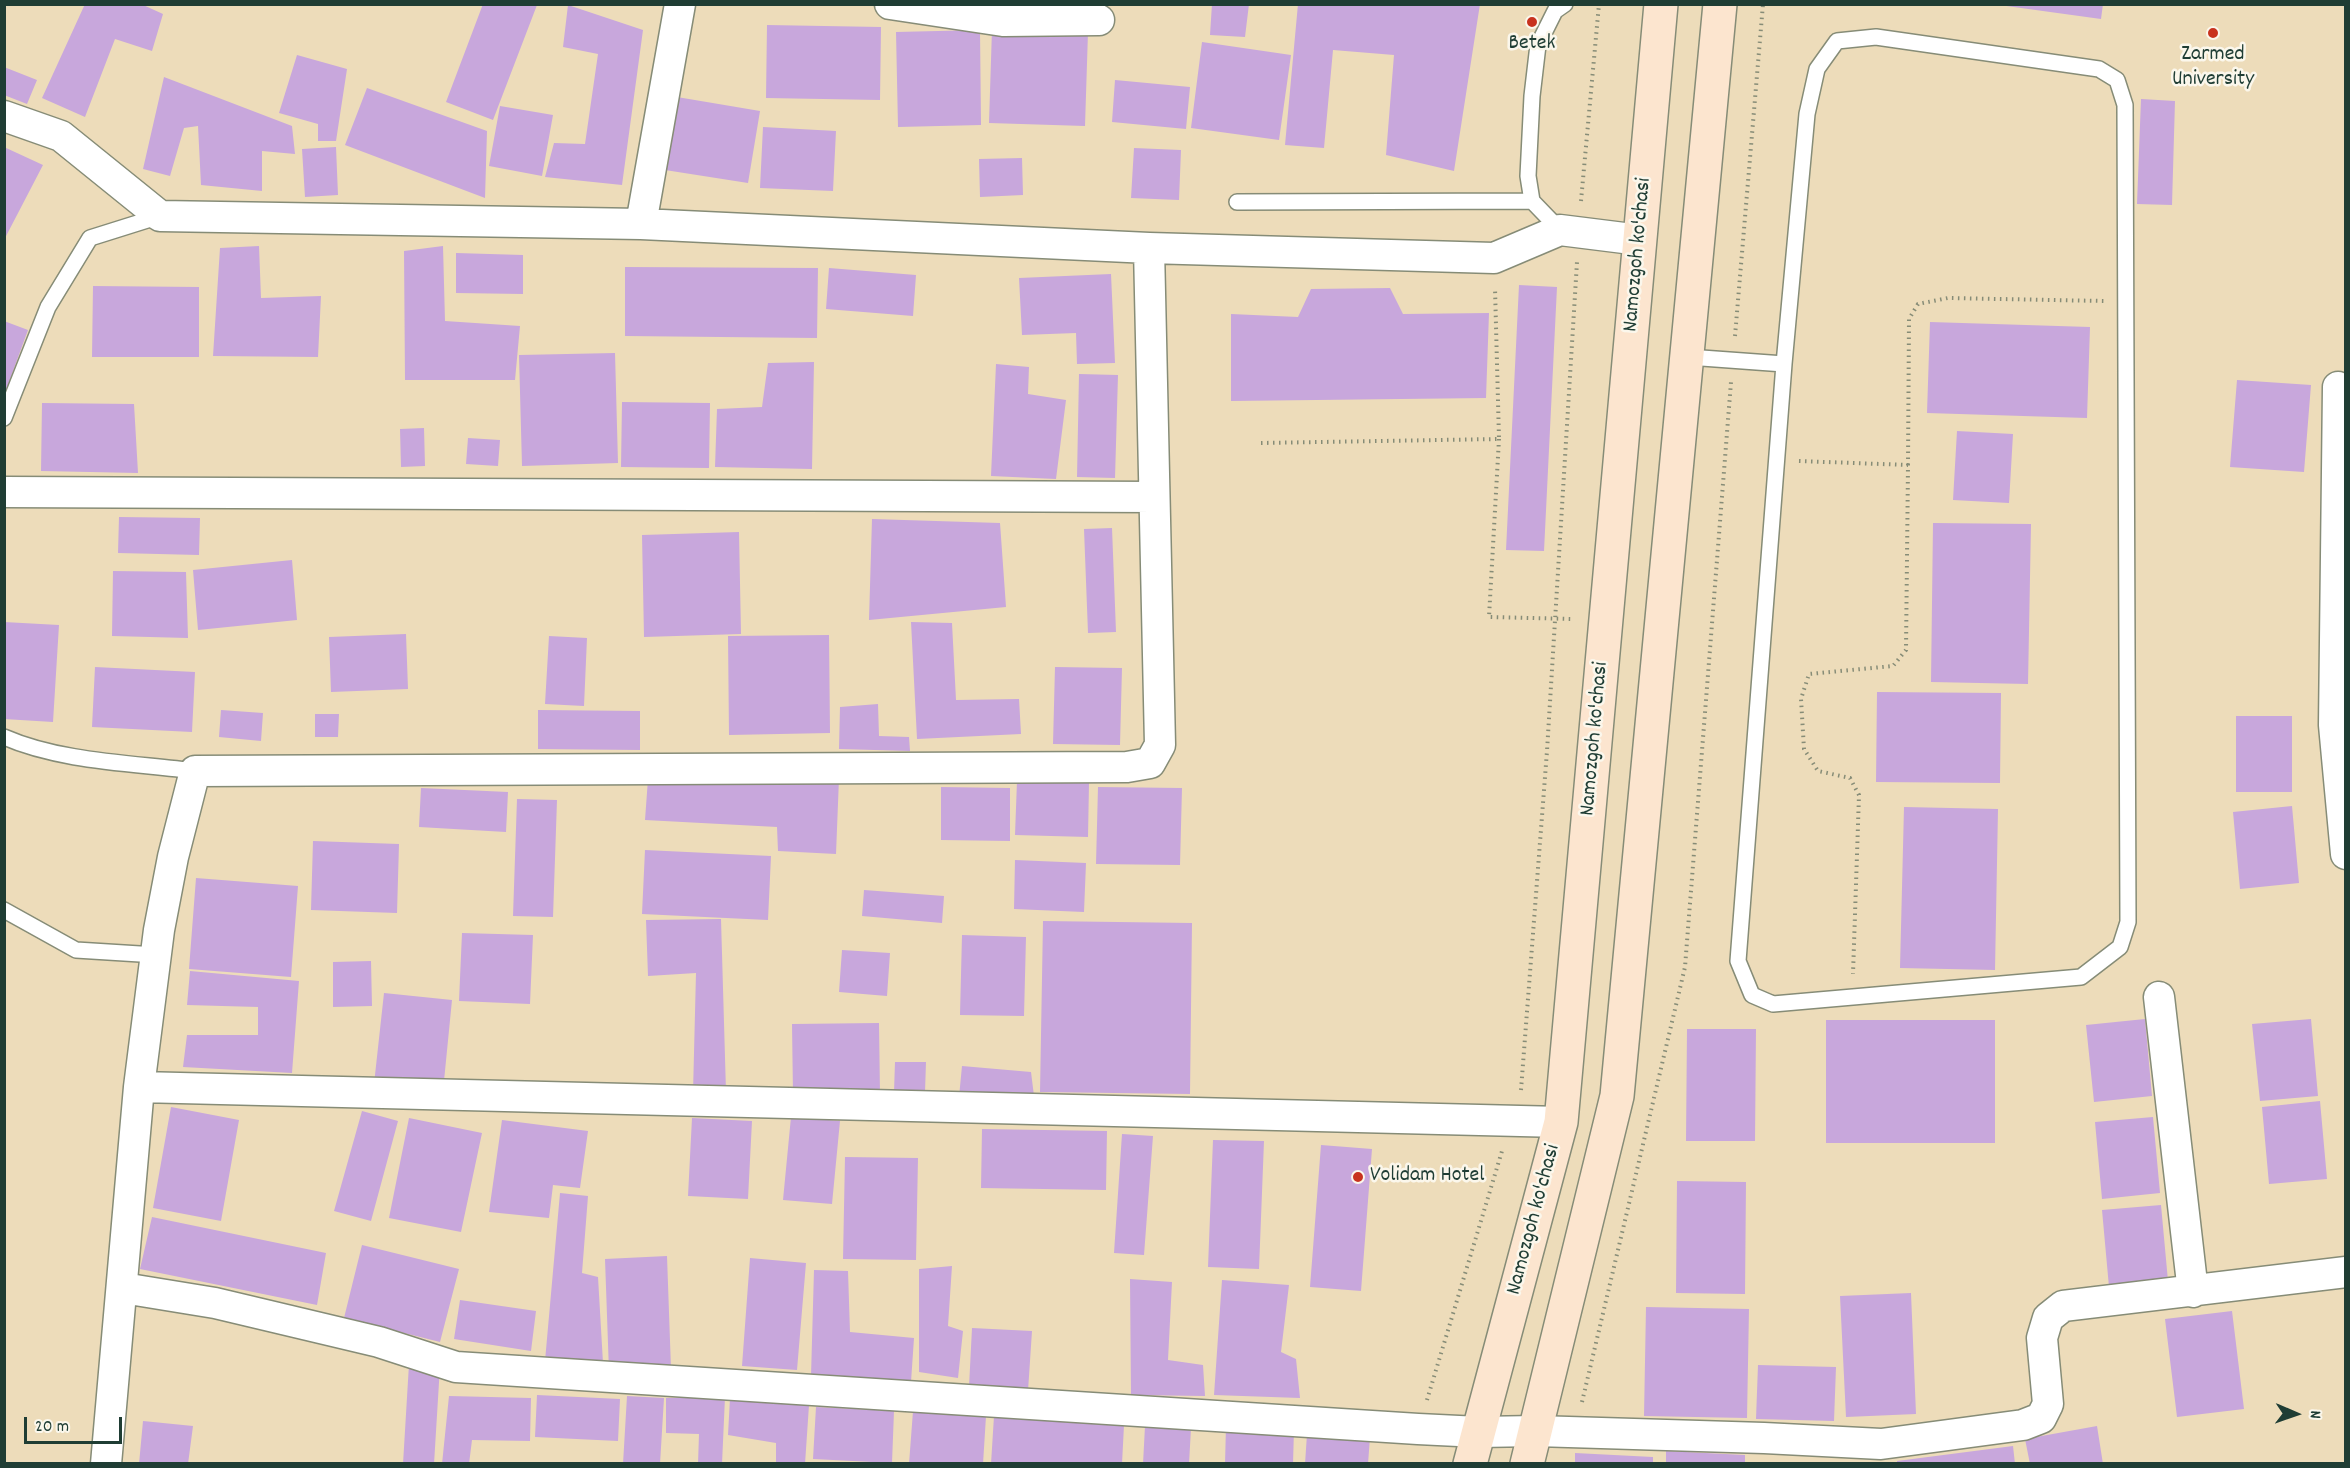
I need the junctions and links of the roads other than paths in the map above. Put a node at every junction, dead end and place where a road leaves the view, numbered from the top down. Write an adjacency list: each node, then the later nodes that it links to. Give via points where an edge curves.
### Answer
1 (680, 4): 11 (street)
2 (890, 4): 6 (street, via 1004,21)
3 (1565, 4): 8 (lane, via 1555,11 1538,45 1528,176)
4 (1661, 4): 13 (main road, Namozgoh ko'chasi)
5 (1720, 4): 15 (main road)
6 (1099, 20)
7 (4, 116): 10 (street, via 61,136)
8 (1532, 201): 9 (lane); 12 (lane)
9 (1238, 202)
10 (160, 216): 11 (street); 18 (lane, via 90,238 48,307)
11 (641, 224): 14 (street)
12 (1570, 231): 13 (street); 14 (street, via 1494,258)
13 (1640, 240): 28 (main road, Namozgoh ko'chasi)
14 (1149, 248): 20 (street)
15 (1688, 357): 16 (lane); 32 (main road, via 1617,1096)
16 (1784, 364): 16 (lane, via 1738,961 1752,995 1773,1004 2081,977 2120,947 2128,922 2125,105 2117,80 2099,69 1876,37 1837,41 1817,69 1807,114)
17 (2338, 387): 23 (street, via 2334,725)
18 (4, 418)
19 (4, 492): 20 (street)
20 (1154, 497): 22 (street, via 1160,745 1150,763 1127,767)
21 (4, 736): 22 (lane, via 69,755)
22 (195, 771): 25 (street, via 173,857)
23 (2346, 854)
24 (4, 910): 25 (lane, via 76,950)
25 (156, 956): 27 (street)
26 (2158, 997): 31 (street)
27 (140, 1087): 28 (street); 30 (street)
28 (1561, 1122): 33 (main road, Namozgoh ko'chasi)
29 (2346, 1272): 31 (street)
30 (123, 1288): 33 (street, via 215,1303 378,1342 456,1367); 34 (street)
31 (2193, 1292): 32 (street, via 2063,1306 2048,1318 2043,1338 2048,1404 2041,1419 2023,1425 1881,1444)
32 (1536, 1431): 33 (street); 36 (main road)
33 (1479, 1432): 35 (main road, Namozgoh ko'chasi)
34 (106, 1464)
35 (1470, 1464)
36 (1527, 1464)

